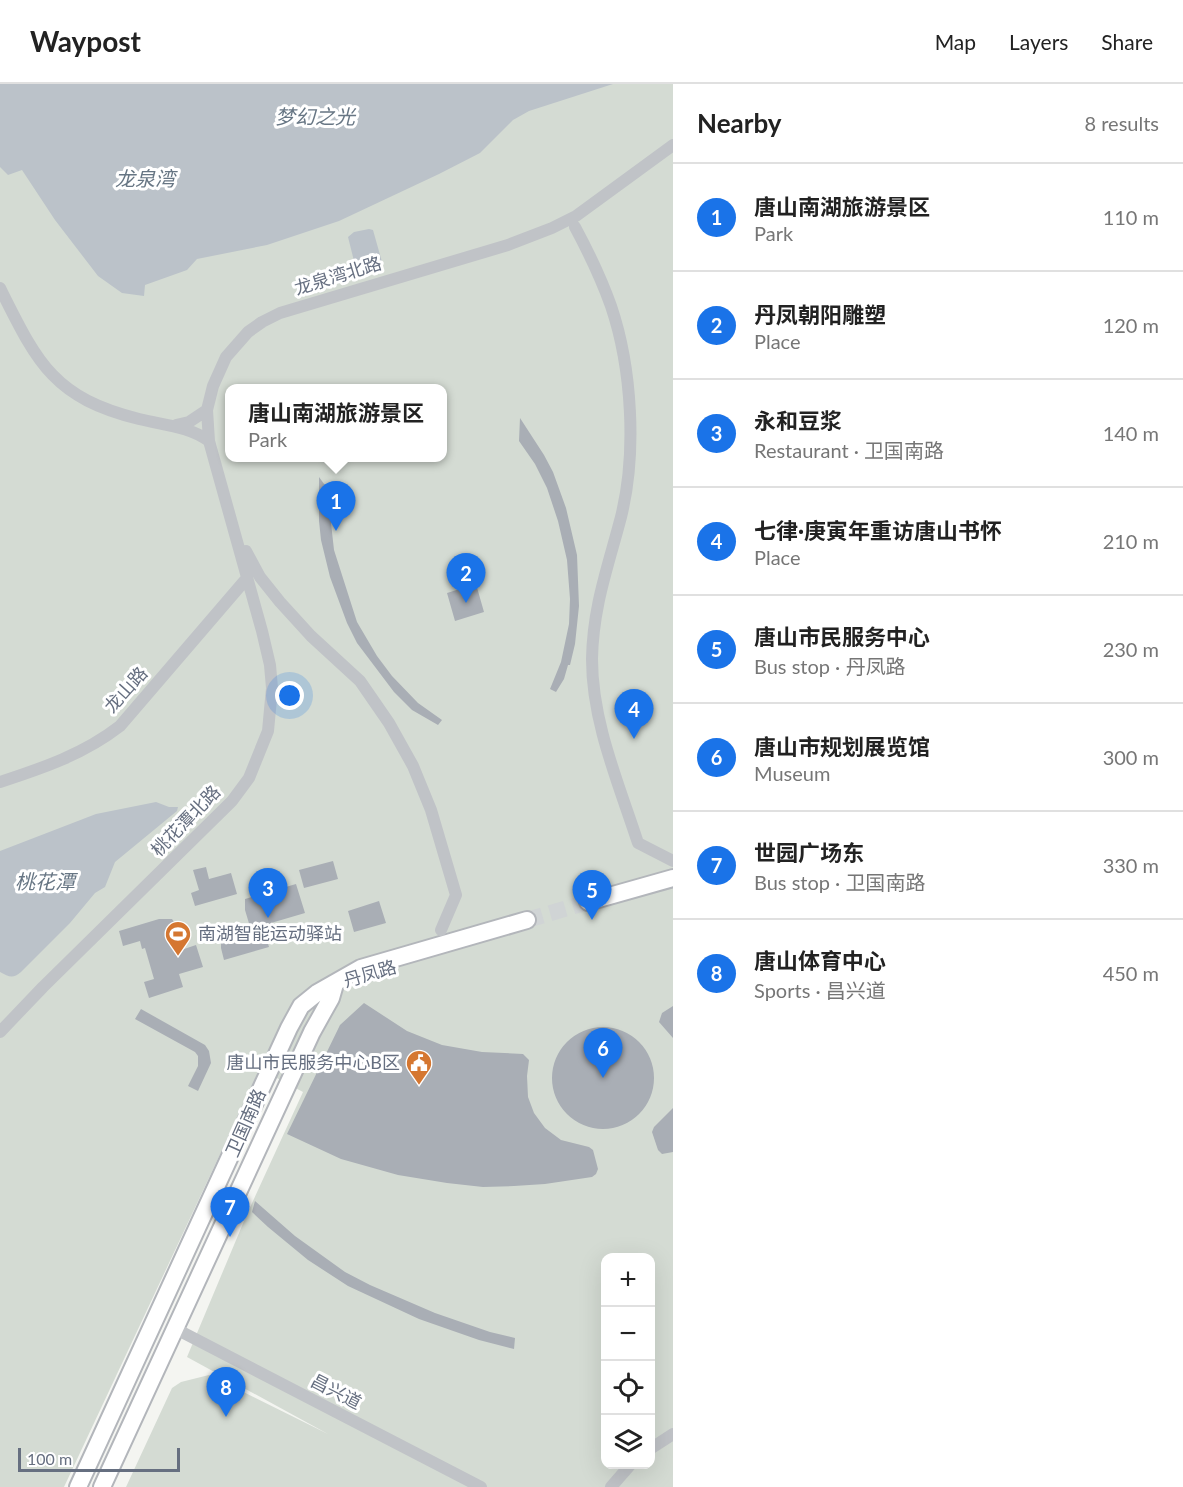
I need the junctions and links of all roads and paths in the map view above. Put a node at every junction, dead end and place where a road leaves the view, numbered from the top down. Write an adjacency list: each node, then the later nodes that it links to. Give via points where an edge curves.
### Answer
1 (673, 145): 4 (street, 龙泉湾北路, via 576,216 552,228 508,245 300,305 262,322 226,357)
2 (575, 227): 10 (street, via 598,273 618,332 630,434 621,515 594,623 595,700 638,843)
3 (0, 288): 5 (street, via 30,346 65,387 110,411)
4 (207, 410): 5 (street, via 189,422); 6 (street, 龙泉湾北路)
5 (171, 426): 6 (street)
6 (208, 441): 8 (street, 龙泉湾北路)
7 (246, 551): 14 (street, via 280,602 360,681 413,766 431,810 456,895)
8 (247, 578): 9 (street, 龙山路, via 120,726 74,756); 16 (street, 桃花潭北路, via 265,642 272,688 268,730 249,778 215,820)
9 (0, 782)
10 (673, 861)
11 (673, 878): 12 (main road, via 589,906)
12 (673, 886)
13 (529, 924): 15 (main road, 丹凤路)
14 (441, 930)
15 (335, 984): 17 (main road, 卫国南路, via 301,1006); 18 (main road, 卫国南路)
16 (0, 1032)
17 (157, 1318): 18 (main road); 22 (main road, 卫国南路)
18 (176, 1329): 23 (main road, 卫国南路); 24 (street, 昌兴道)
19 (673, 1434): 20 (street)
20 (655, 1446)
21 (627, 1469): 25 (street)
22 (78, 1487)
23 (102, 1487)
24 (481, 1487)
25 (611, 1487)

